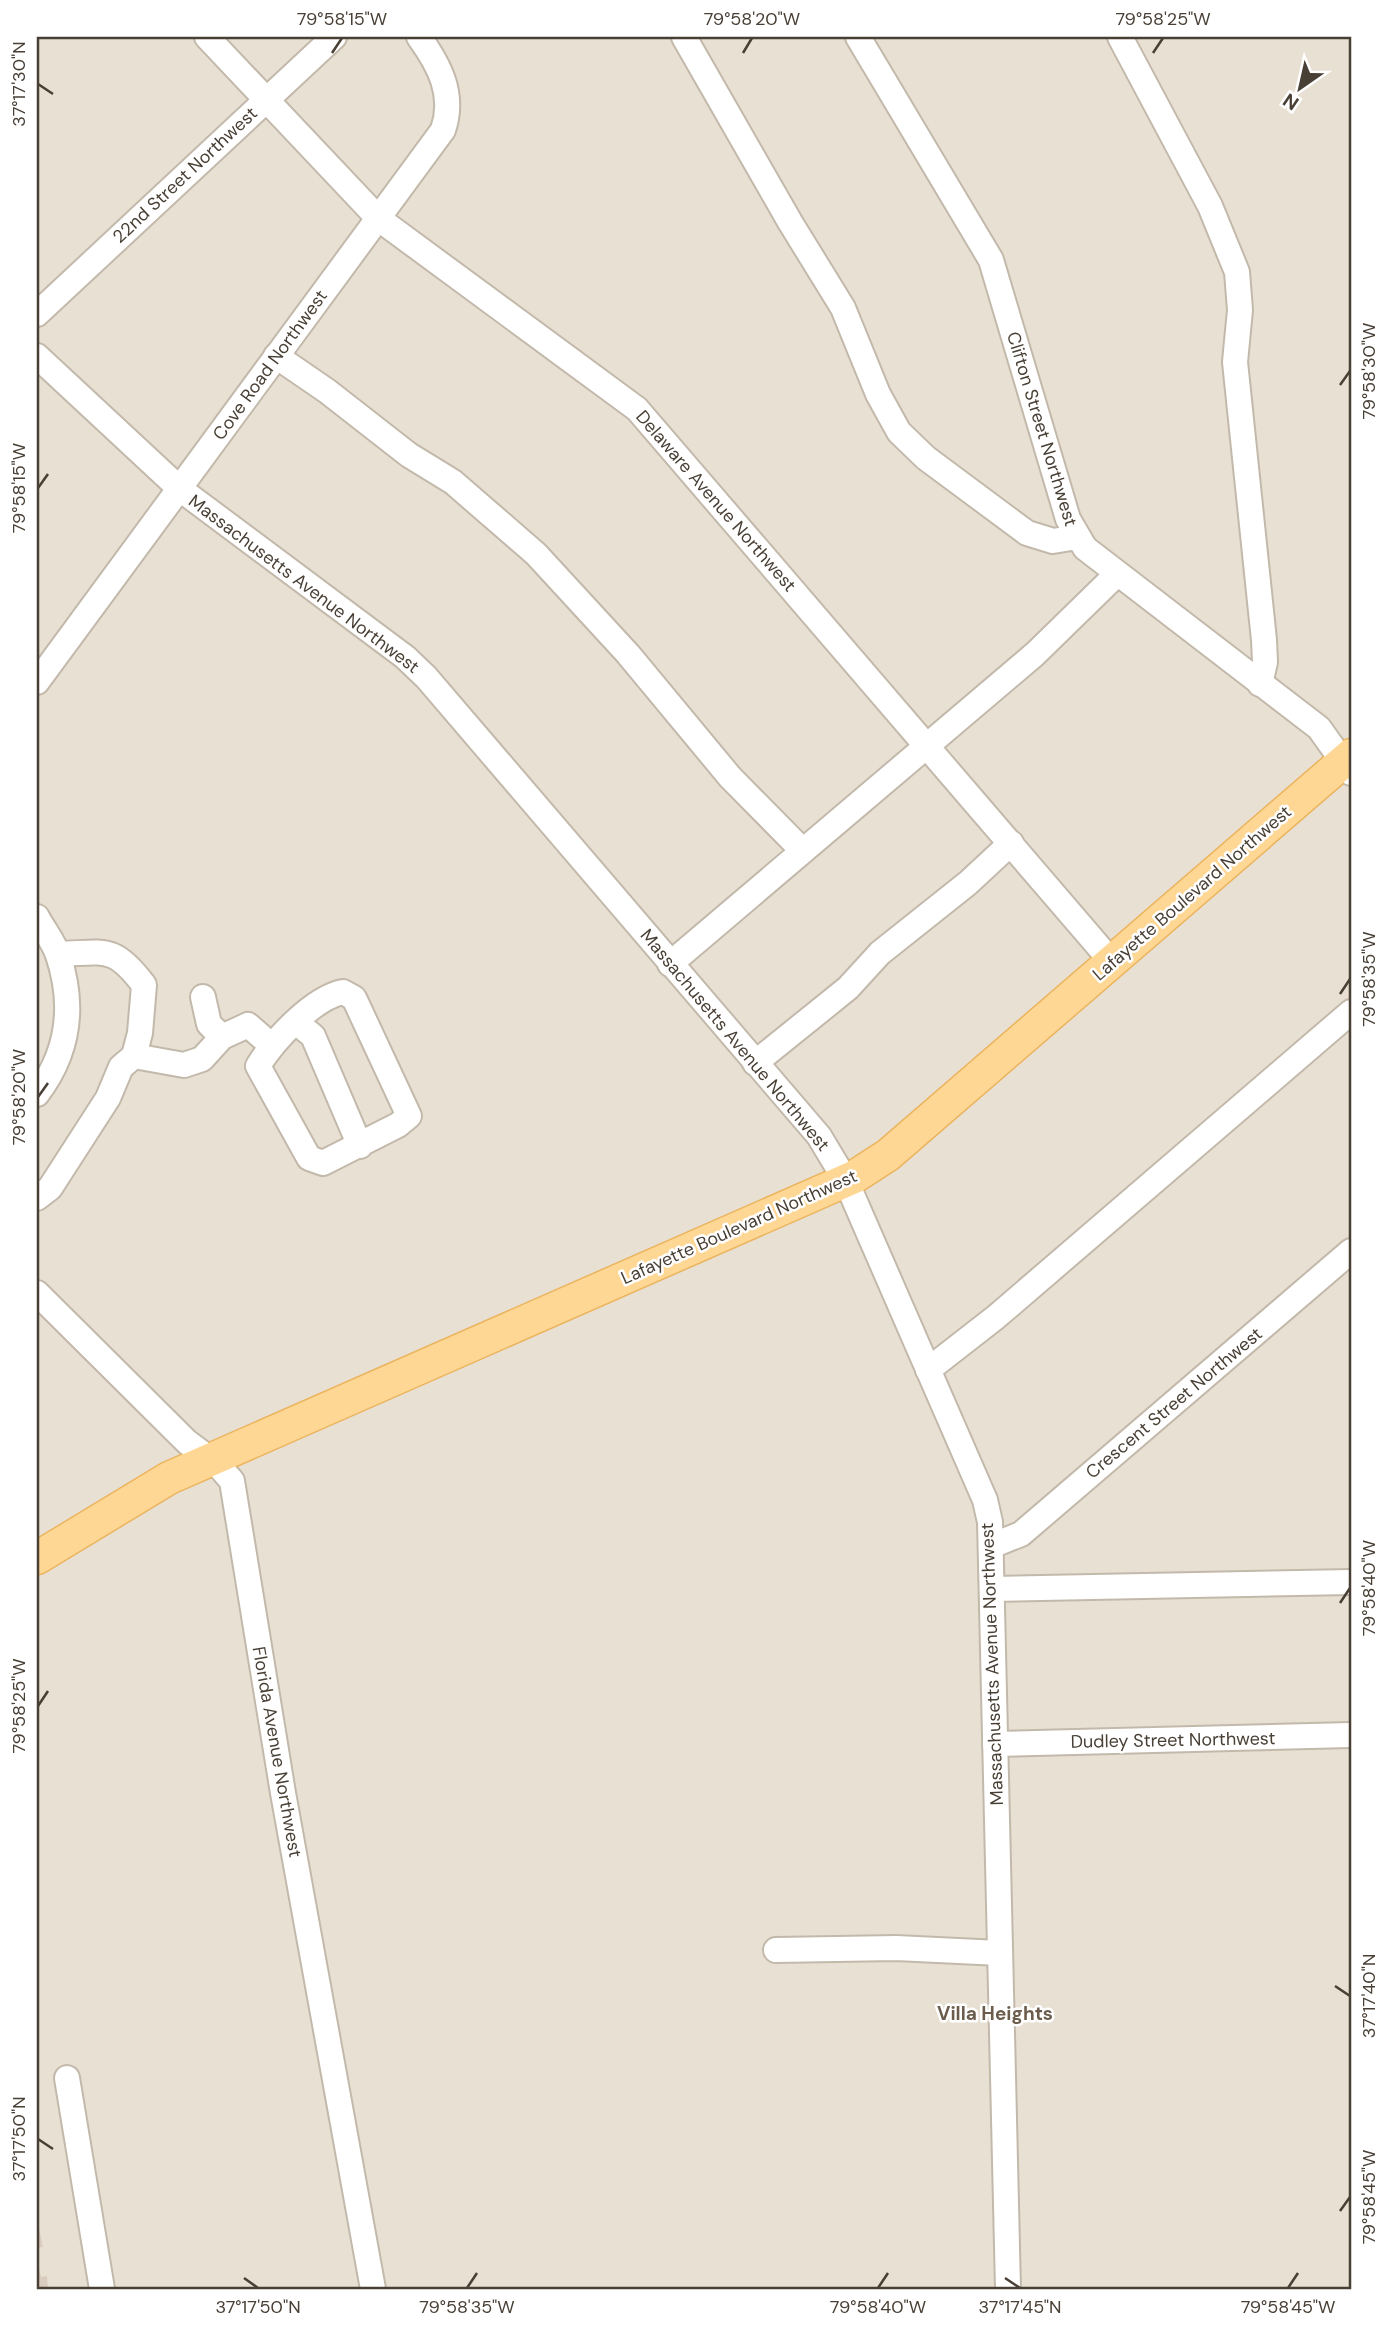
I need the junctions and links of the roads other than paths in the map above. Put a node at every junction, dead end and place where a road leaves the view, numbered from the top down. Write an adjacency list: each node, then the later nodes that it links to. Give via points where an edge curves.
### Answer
1 (207, 37): 7 (street, Delaware Avenue Northwest)
2 (334, 37): 7 (street, 22nd Street Northwest)
3 (419, 37): 8 (street, Cove Road Northwest, via 444,80 448,115 443,130)
4 (684, 37): 13 (street, via 843,308 899,432 926,458 1027,533 1053,541)
5 (858, 37): 13 (street, Clifton Street Northwest, via 991,260)
6 (1120, 37): 16 (street, via 1210,205 1237,272 1240,310 1235,362 1264,640)
7 (267, 99): 8 (street, Delaware Avenue Northwest); 9 (street, 22nd Street Northwest)
8 (379, 219): 11 (street, Cove Road Northwest); 17 (street, Delaware Avenue Northwest, via 637,409)
9 (37, 314)
10 (37, 356): 12 (street, Massachusetts Avenue Northwest)
11 (276, 356): 12 (street, Cove Road Northwest); 20 (street, via 409,456 453,482 536,554 628,654 730,777)
12 (180, 489): 15 (street, Cove Road Northwest); 24 (street, Massachusetts Avenue Northwest, via 426,677)
13 (1077, 537): 14 (street, Clifton Street Northwest)
14 (1117, 574): 16 (street, Clifton Street Northwest); 17 (street, via 1035,654)
15 (37, 682)
16 (1260, 684): 18 (street, Clifton Street Northwest, via 1319,728)
17 (925, 744): 19 (street, Delaware Avenue Northwest); 20 (street)
18 (1349, 763): 23 (main road, Lafayette Boulevard Northwest)
19 (1011, 843): 23 (street, Delaware Avenue Northwest); 31 (street, via 880,953 848,988)
20 (802, 850): 24 (street)
21 (37, 917): 22 (street)
22 (58, 954): 30 (street, via 105,950 129,964 145,985); 32 (street, via 67,1035 56,1066)
23 (1112, 962): 34 (main road, Lafayette Boulevard Northwest, via 888,1155)
24 (670, 964): 31 (street, Massachusetts Avenue Northwest)
25 (203, 998): 28 (street, via 209,1024)
26 (1351, 1012): 38 (street)
27 (297, 1023): 29 (street); 33 (street, via 313,1036); 33 (street, via 328,995 344,992 354,998 409,1116)
28 (222, 1037): 29 (street, via 248,1025); 30 (street, via 202,1059 184,1065)
29 (271, 1045): 33 (street, via 258,1066 309,1158 323,1163)
30 (134, 1056): 35 (street, via 121,1067 107,1098 50,1188)
31 (755, 1063): 34 (street, Massachusetts Avenue Northwest, via 819,1136)
32 (37, 1094)
33 (360, 1146)
34 (846, 1181): 38 (street, Massachusetts Avenue Northwest); 39 (main road, Lafayette Boulevard Northwest)
35 (37, 1198)
36 (1351, 1251): 40 (street, Crescent Street Northwest, via 1021,1534)
37 (37, 1293): 39 (street, Florida Avenue Northwest)
38 (928, 1370): 40 (street, Massachusetts Avenue Northwest, via 985,1500)
39 (209, 1459): 41 (main road, Lafayette Boulevard Northwest, via 169,1478); 50 (street, Florida Avenue Northwest, via 232,1481)
40 (991, 1546): 43 (street, Massachusetts Avenue Northwest)
41 (37, 1559)
42 (1351, 1582): 43 (street)
43 (993, 1589): 45 (street, Massachusetts Avenue Northwest)
44 (1351, 1735): 45 (street, Dudley Street Northwest)
45 (995, 1744): 47 (street, Massachusetts Avenue Northwest)
46 (776, 1950): 47 (street, via 896,1948)
47 (1000, 1953): 51 (street, Massachusetts Avenue Northwest)
48 (67, 2078): 49 (street)
49 (102, 2289)
50 (373, 2289)
51 (1009, 2289)

